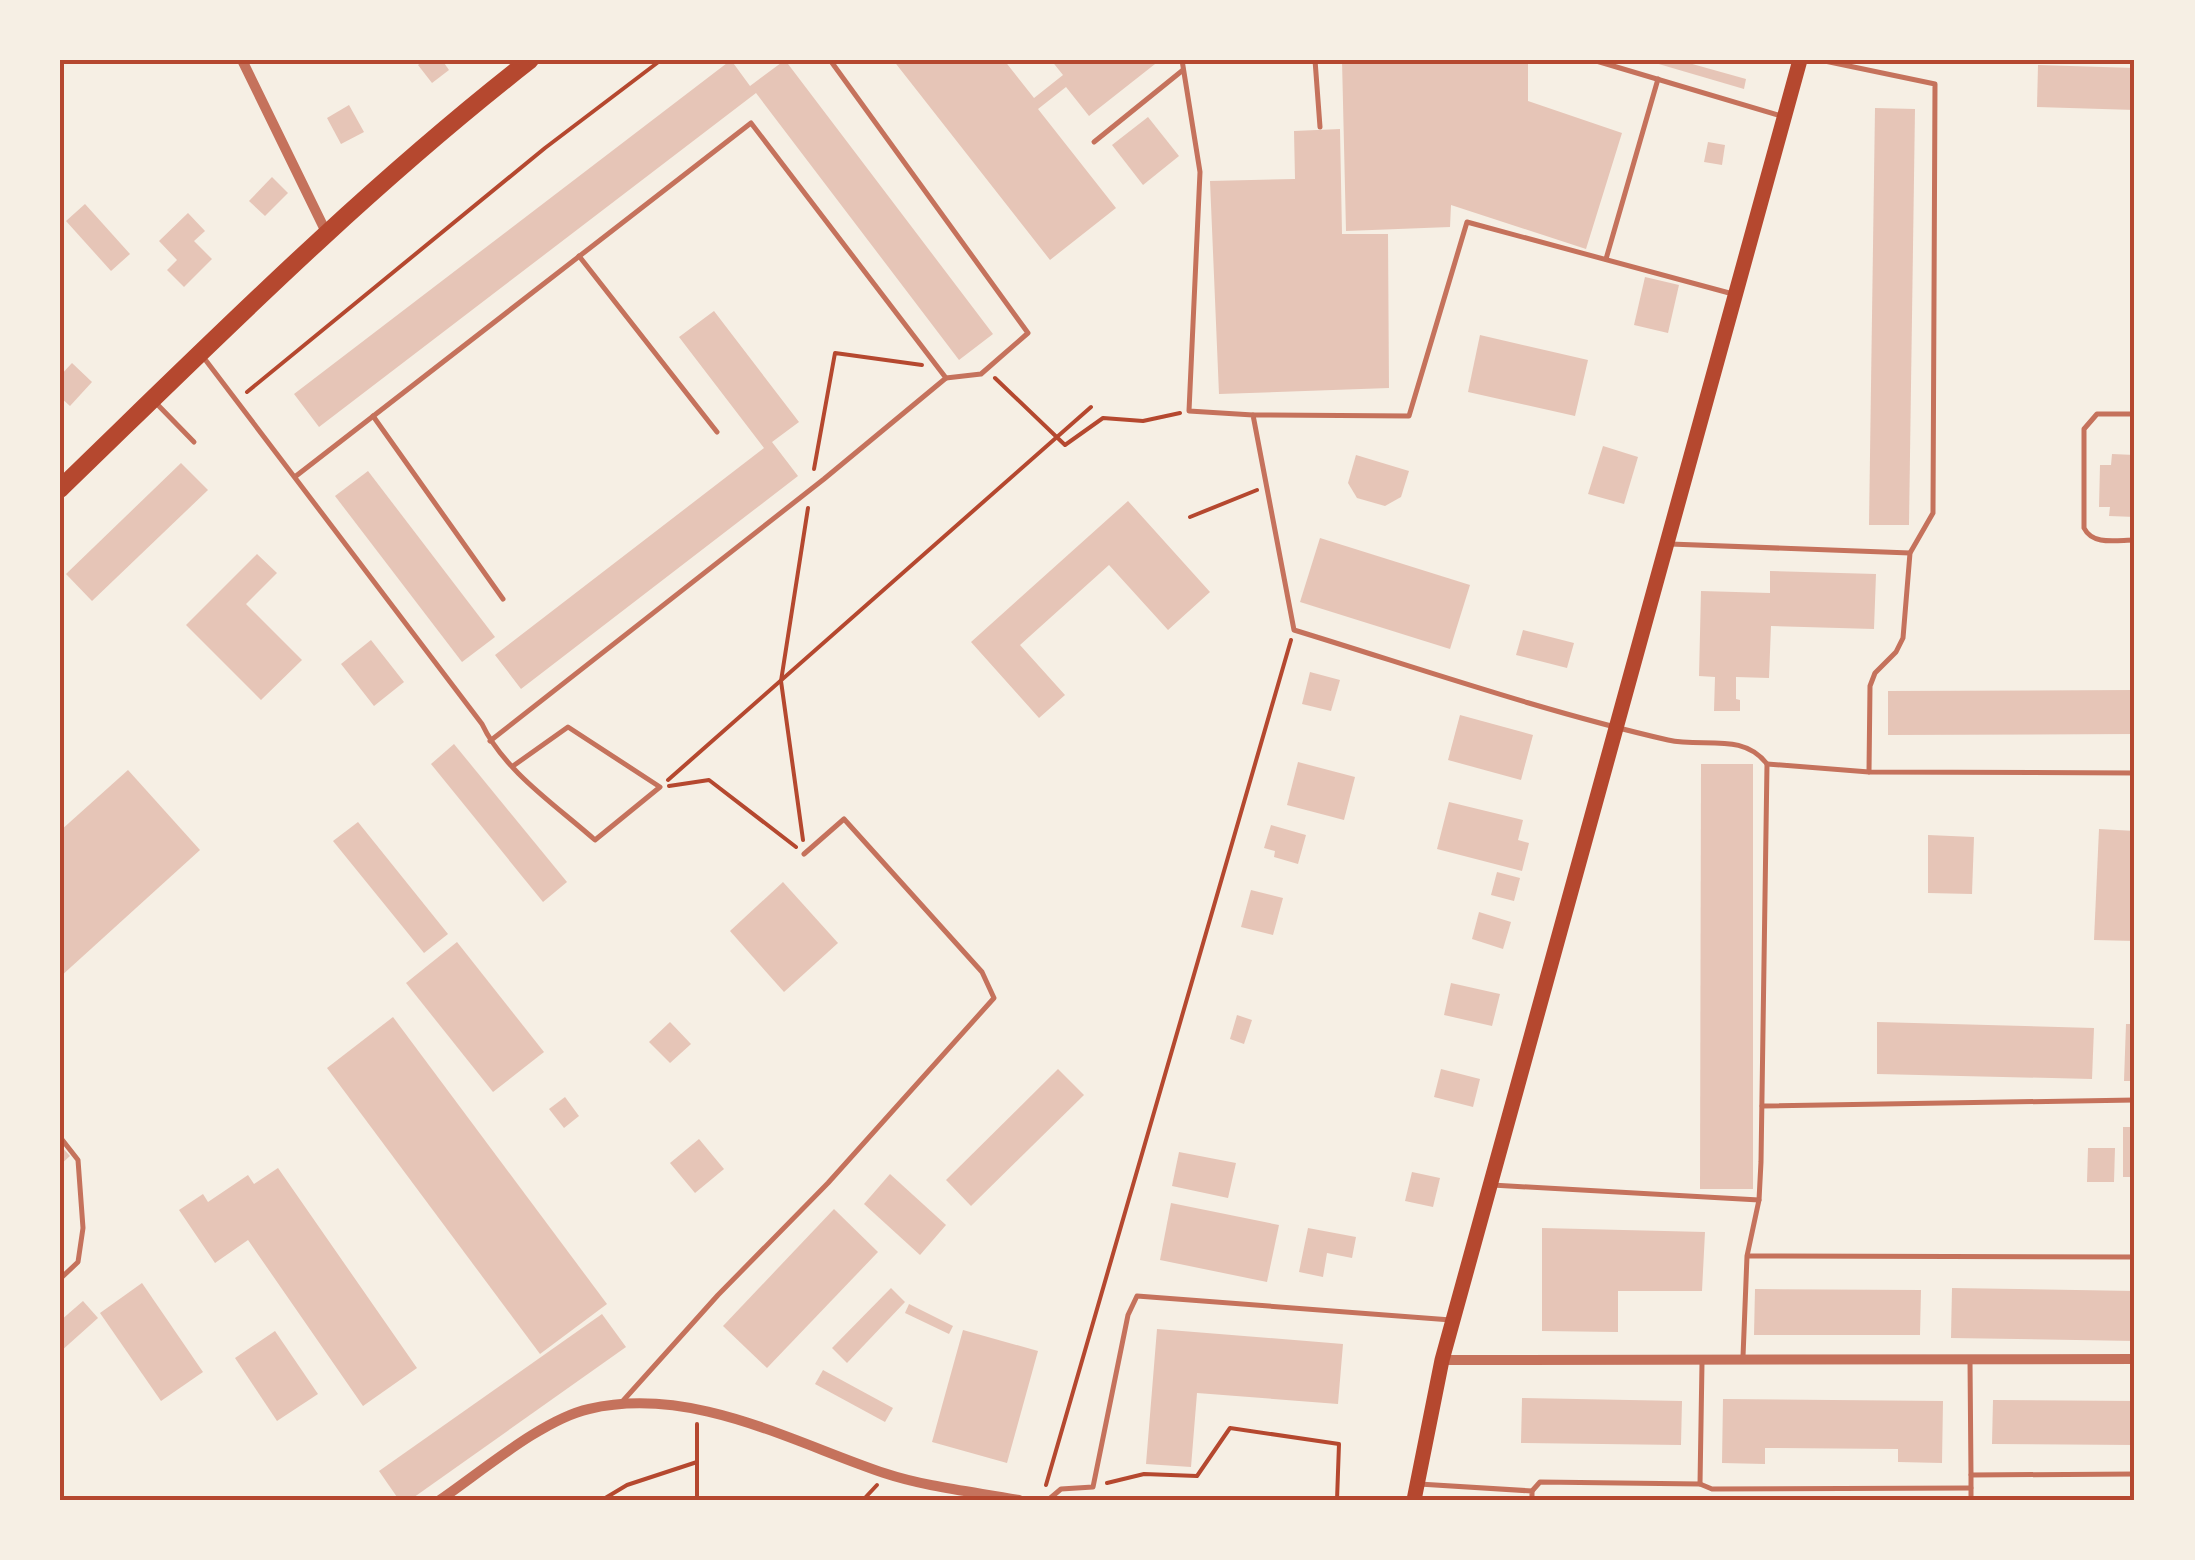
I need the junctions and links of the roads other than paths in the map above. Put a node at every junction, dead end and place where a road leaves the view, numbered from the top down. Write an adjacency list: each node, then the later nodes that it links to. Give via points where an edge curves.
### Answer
1 (242, 60): 14 (street)
2 (530, 60): 14 (main road)
3 (830, 60): 19 (lane, via 1028,332 981,374)
4 (1182, 60): 9 (lane)
5 (1315, 60): 12 (lane)
6 (1592, 60): 10 (lane)
7 (1800, 60): 11 (main road)
8 (1820, 60): 30 (lane, via 1935,84 1933,512)
9 (1183, 70): 13 (lane); 23 (lane, via 1200,172 1189,411)
10 (1658, 79): 11 (lane); 16 (lane)
11 (1784, 116): 17 (main road)
12 (1320, 127)
13 (1094, 142)
14 (326, 232): 18 (main road)
15 (579, 256): 19 (lane, via 750,123); 22 (lane); 24 (lane)
16 (1606, 259): 17 (lane); 23 (lane, via 1467,222 1409,416)
17 (1736, 294): 29 (main road)
18 (200, 352): 20 (main road); 26 (lane)
19 (946, 378): 33 (lane)
20 (152, 399): 25 (lane); 27 (main road)
21 (2135, 414): 28 (lane, via 2097,414 2084,429 2084,528 2096,540)
22 (372, 416): 26 (lane); 31 (lane)
23 (1253, 416): 32 (lane, via 1294,630)
24 (717, 432)
25 (194, 442)
26 (296, 476): 33 (lane)
27 (60, 489)
28 (2135, 540)
29 (1667, 544): 30 (lane); 32 (main road)
30 (1910, 553): 36 (lane, via 1903,638 1870,686)
31 (503, 599)
32 (1618, 729): 34 (lane, via 1677,742 1743,745); 42 (main road)
33 (490, 741): 35 (lane)
34 (1767, 764): 36 (lane); 40 (lane)
35 (513, 766): 35 (lane, via 595,840 660,787 568,727)
36 (1869, 772): 37 (lane)
37 (2135, 773)
38 (804, 854): 53 (lane, via 844,819 982,972 994,998)
39 (2135, 1100): 40 (lane)
40 (1762, 1106): 43 (lane)
41 (60, 1137): 46 (lane, via 78,1160 83,1228 78,1262)
42 (1491, 1185): 43 (lane); 47 (main road)
43 (1758, 1200): 44 (lane)
44 (1747, 1256): 45 (lane); 52 (lane)
45 (2135, 1257)
46 (60, 1278)
47 (1454, 1320): 50 (main road); 62 (lane, via 1137,1296 1093,1487 1061,1490)
48 (1970, 1359): 49 (street); 52 (street); 54 (lane)
49 (2135, 1359)
50 (1442, 1360): 51 (street); 59 (main road)
51 (1702, 1360): 52 (street); 56 (lane)
52 (1743, 1360)
53 (617, 1406): 60 (street, via 557,1420); 61 (street, via 696,1409 886,1474)
54 (1971, 1474): 55 (lane); 57 (lane)
55 (2135, 1474)
56 (1700, 1484): 57 (lane, via 1712,1490); 58 (lane, via 1540,1482)
57 (1971, 1488): 64 (lane)
58 (1532, 1491): 59 (lane); 63 (lane)
59 (1415, 1492)
60 (440, 1500)
61 (1018, 1500)
62 (1046, 1500)
63 (1532, 1500)
64 (1971, 1500)

